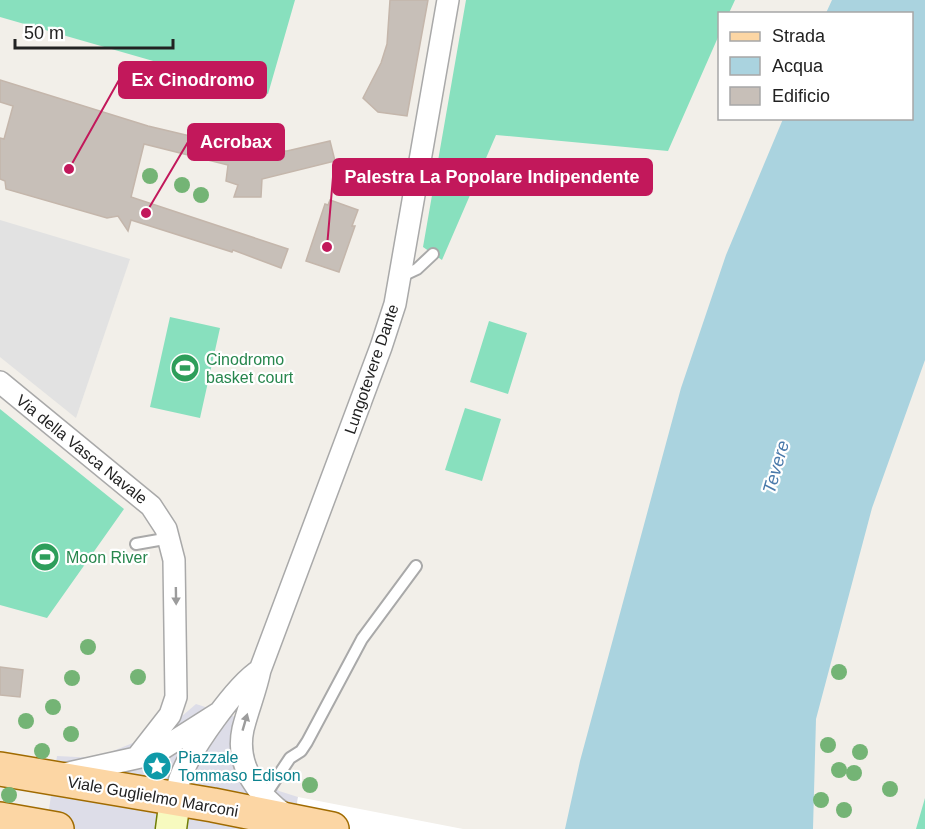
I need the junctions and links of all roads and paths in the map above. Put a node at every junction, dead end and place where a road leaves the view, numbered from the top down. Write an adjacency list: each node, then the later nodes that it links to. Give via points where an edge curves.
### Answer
1 (448, 0): 3 (street, Lungotevere Dante)
2 (433, 254): 3 (lane, via 417,269)
3 (400, 277): 8 (street, Lungotevere Dante, via 388,327)
4 (0, 382): 5 (street, Via della Vasca Navale, via 151,506)
5 (170, 538): 6 (lane); 10 (street, Via della Vasca Navale, one-way to 10, via 175,571 176,697 170,715)
6 (136, 544)
7 (416, 566): 13 (lane, via 362,639 307,742 290,758)
8 (260, 670): 9 (street, Lungotevere Dante, via 244,682); 13 (street, one-way to 8, via 248,776 241,749)
9 (220, 712): 10 (street, via 158,752); 14 (street, via 183,770)
10 (138, 756): 12 (street)
11 (0, 769): 12 (main road, Viale Guglielmo Marconi)
12 (46, 777): 14 (main road, Viale Guglielmo Marconi)
13 (264, 797): 16 (street)
14 (173, 814): 16 (main road, Viale Guglielmo Marconi)
15 (0, 819): 17 (main road)
16 (290, 826): 18 (main road, Viale Guglielmo Marconi)
17 (57, 829)
18 (332, 829)

